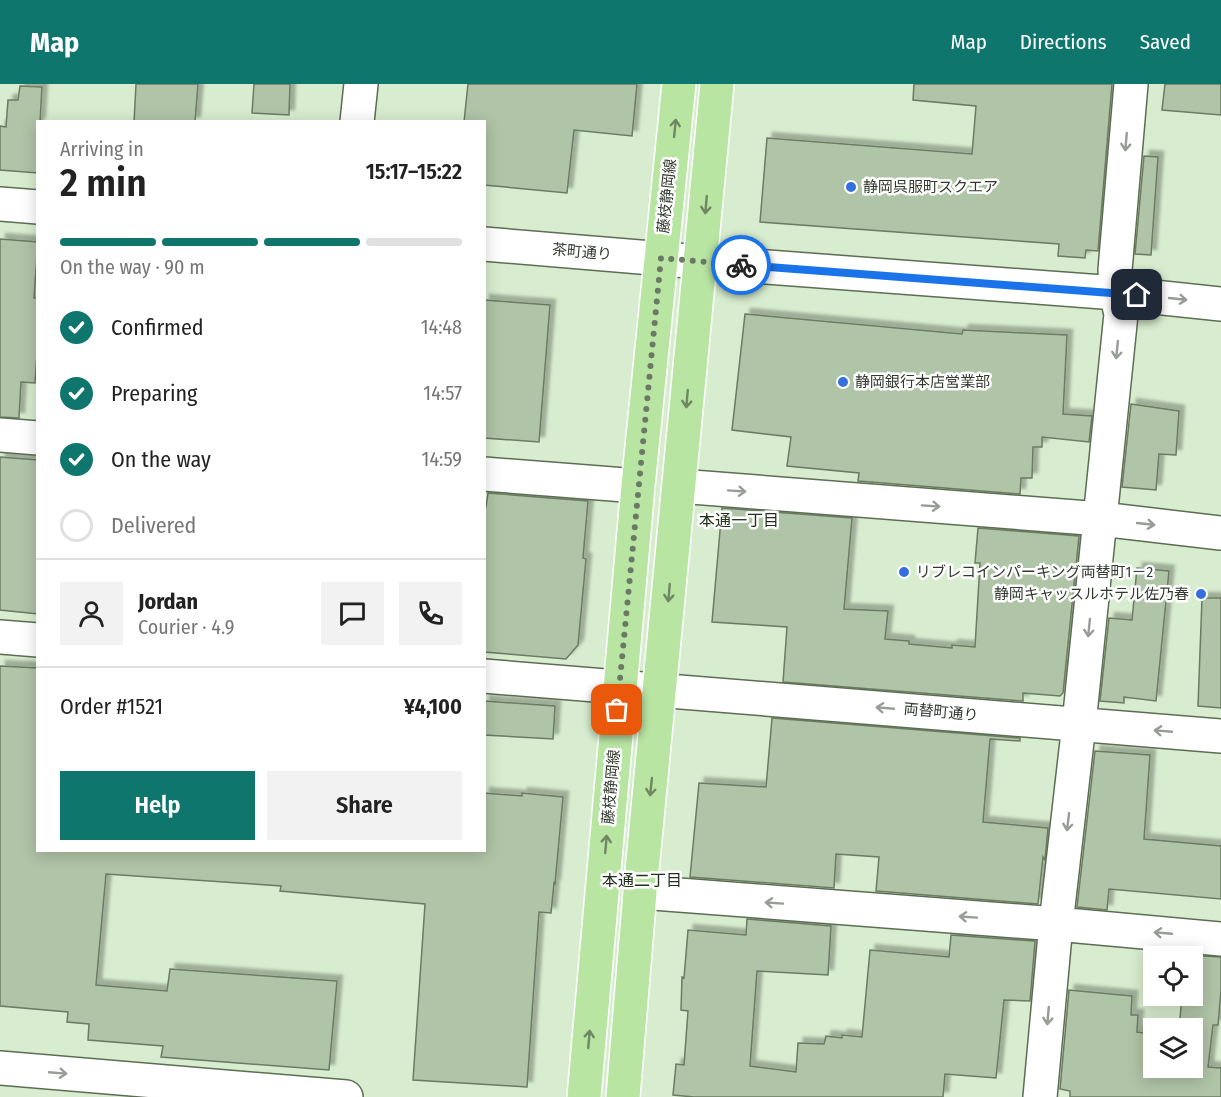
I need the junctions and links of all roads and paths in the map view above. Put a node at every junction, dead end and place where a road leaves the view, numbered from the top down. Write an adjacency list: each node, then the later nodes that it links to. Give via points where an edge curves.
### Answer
1 (361, 84): 5 (street)
2 (679, 84): 9 (main road, 藤枝静岡線, one-way to 2)
3 (717, 84): 9 (main road, 藤枝静岡線, one-way to 9)
4 (1131, 84): 10 (street, one-way to 10)
5 (357, 120)
6 (0, 204): 7 (street)
7 (36, 207)
8 (486, 244): 9 (street, 茶町通り)
9 (680, 260): 10 (street, 茶町通り); 15 (main road, 藤枝静岡線); 16 (main road, 藤枝静岡線, one-way to 16)
10 (1116, 293): 11 (street, 茶町通り, one-way to 11); 17 (street, one-way to 17, via 1121,314)
11 (1221, 304)
12 (0, 435): 13 (street)
13 (36, 438)
14 (486, 474): 15 (street)
15 (638, 486): 22 (main road, 藤枝静岡線)
16 (679, 486): 17 (street, one-way to 17); 23 (main road, 藤枝静岡線, one-way to 23)
17 (1101, 519): 18 (street, one-way to 18); 24 (street, one-way to 24)
18 (1221, 533)
19 (0, 637): 20 (street)
20 (36, 640)
21 (486, 676): 22 (street, 両替町通り)
22 (620, 687): 23 (street, 両替町通り); 32 (main road, 藤枝静岡線, one-way to 22)
23 (660, 689): 24 (street, 両替町通り, one-way to 23); 26 (main road, 藤枝静岡線, one-way to 26)
24 (1079, 724): 25 (street, 両替町通り, one-way to 24); 27 (street, one-way to 27)
25 (1221, 736)
26 (640, 892): 27 (street, one-way to 26); 33 (main road, 藤枝静岡線)
27 (1056, 924): 28 (street, one-way to 27); 34 (street, one-way to 34)
28 (1221, 939)
29 (0, 1068): 30 (street, one-way to 30)
30 (100, 1087): 31 (street)
31 (346, 1097)
32 (584, 1097)
33 (623, 1097)
34 (1040, 1097)

